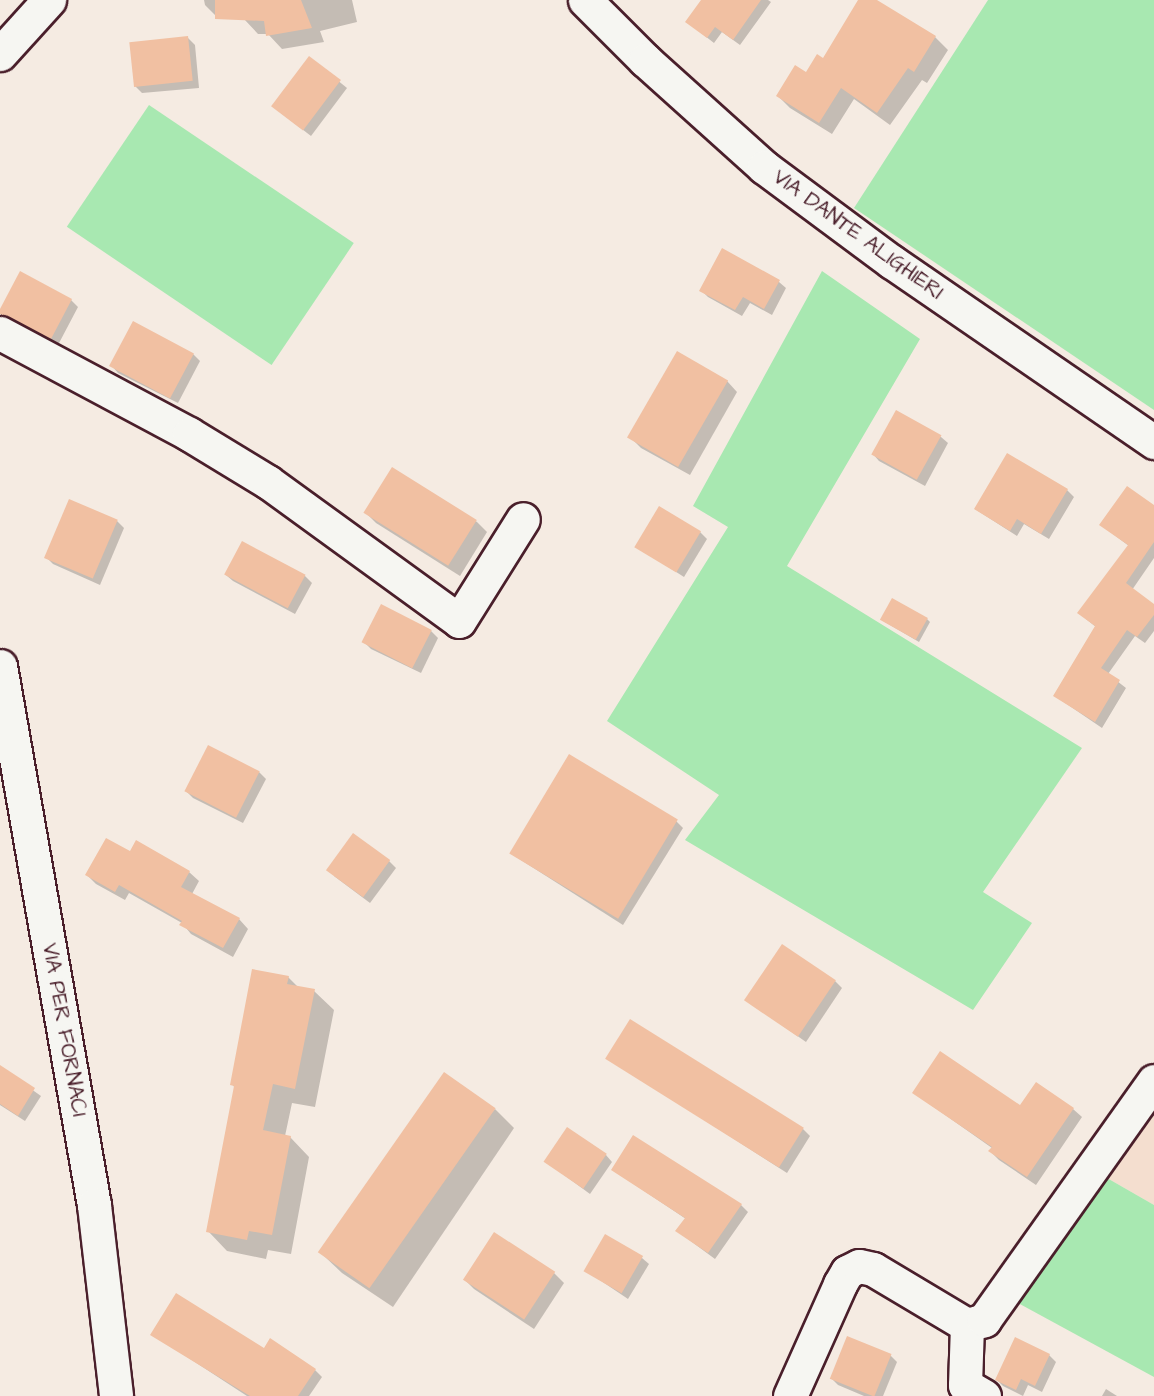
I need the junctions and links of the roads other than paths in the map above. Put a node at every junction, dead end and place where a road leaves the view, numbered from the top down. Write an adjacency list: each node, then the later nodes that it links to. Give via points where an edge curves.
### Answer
1 (49, 0): 3 (street)
2 (585, 0): 5 (street, VIA DANTE ALIGHIERI, via 764,167 892,262)
3 (0, 54)
4 (0, 333): 6 (street, via 189,434 268,482 459,621)
5 (1154, 442)
6 (523, 519)
7 (0, 666): 10 (street, VIA PER FORNACI, via 94,1205)
8 (1154, 1081): 9 (street, via 984,1320)
9 (967, 1325): 11 (street, via 873,1269 860,1266 848,1272 840,1284); 12 (street, via 965,1385)
10 (116, 1396)
11 (790, 1396)
12 (984, 1396)

